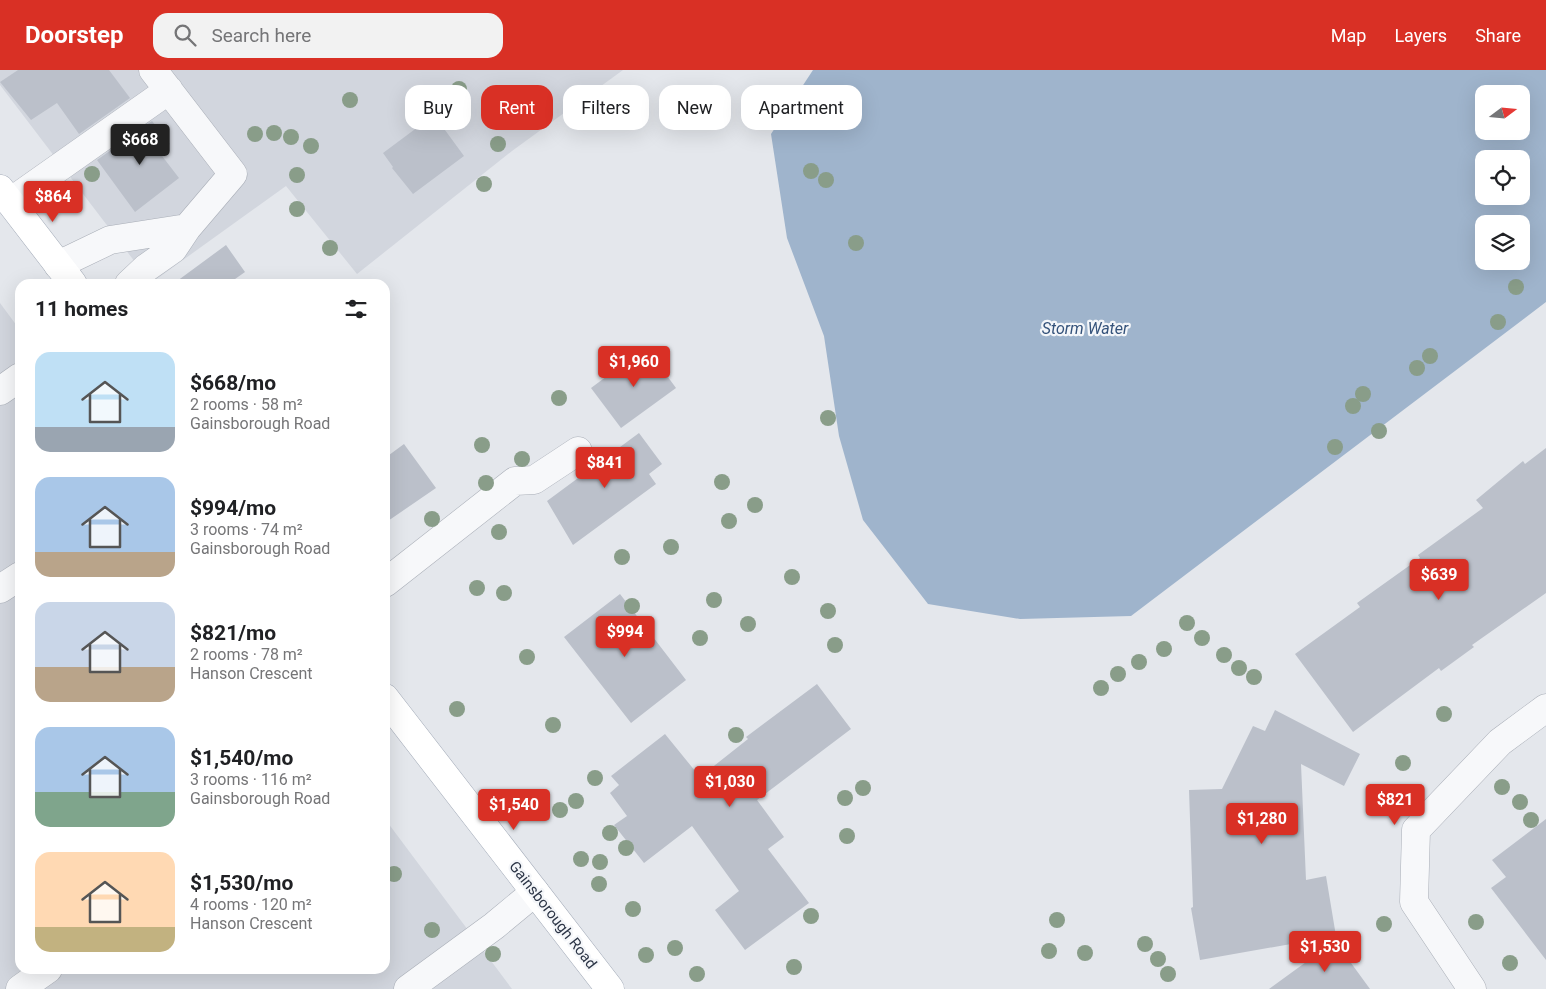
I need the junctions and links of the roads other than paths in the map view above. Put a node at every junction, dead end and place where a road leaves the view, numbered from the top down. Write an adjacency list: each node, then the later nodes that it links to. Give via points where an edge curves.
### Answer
1 (161, 80): 2 (street); 3 (street, via 233,174)
2 (5, 195): 4 (main road)
3 (187, 228): 4 (street, via 110,240); 5 (street, via 172,249)
4 (65, 274)
5 (134, 279)
6 (15, 380): 7 (street)
7 (0, 391)
8 (578, 450): 10 (street, via 534,480 515,481)
9 (15, 579): 11 (street)
10 (390, 579)
11 (0, 589)
12 (1546, 708): 19 (street, via 1500,742 1416,830 1414,902)
13 (390, 713): 14 (main road, Gainsborough Road)
14 (535, 892): 17 (street); 18 (main road, Gainsborough Road)
15 (41, 974): 16 (street)
16 (20, 989)
17 (408, 989)
18 (610, 989)
19 (1472, 989)

